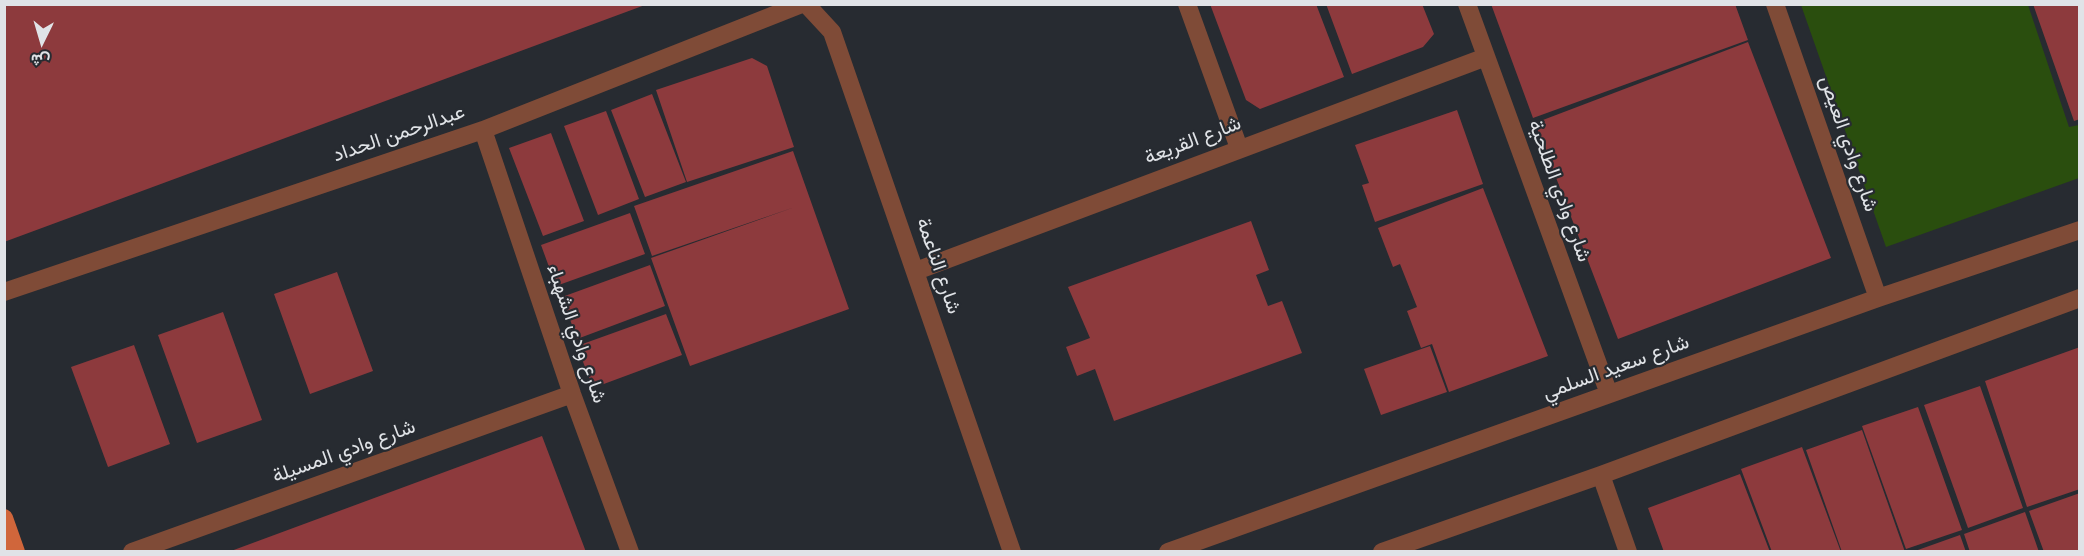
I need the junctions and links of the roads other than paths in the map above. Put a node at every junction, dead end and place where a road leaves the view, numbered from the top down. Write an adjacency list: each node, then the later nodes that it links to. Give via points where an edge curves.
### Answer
1 (802, 4): 7 (street, عبدالرحمن الحداد)
2 (806, 4): 10 (street, شارع الناعمة, via 832,32)
3 (1187, 4): 8 (street)
4 (1467, 4): 6 (street, شارع وادي الطلحية)
5 (1775, 4): 12 (street, شارع وادي العيص)
6 (1486, 57): 8 (street, شارع القريعة); 15 (street, شارع وادي الطلحية)
7 (483, 130): 11 (street, عبدالرحمن الحداد); 14 (street, شارع وادي الشهباء)
8 (1239, 148): 10 (street, شارع القريعة)
9 (2079, 230): 12 (street, شارع سعيد السلمي)
10 (916, 271): 21 (street, شارع الناعمة)
11 (4, 292)
12 (1878, 298): 15 (street, شارع سعيد السلمي)
13 (2079, 298): 16 (street)
14 (572, 394): 19 (street, شارع وادي المسيلة); 20 (street, شارع وادي الشهباء)
15 (1610, 394): 22 (street, شارع سعيد السلمي)
16 (1602, 475): 23 (street); 24 (street)
17 (4, 518): 18 (main road)
18 (16, 552)
19 (132, 552)
20 (630, 552)
21 (1012, 552)
22 (1168, 552)
23 (1382, 552)
24 (1628, 552)

